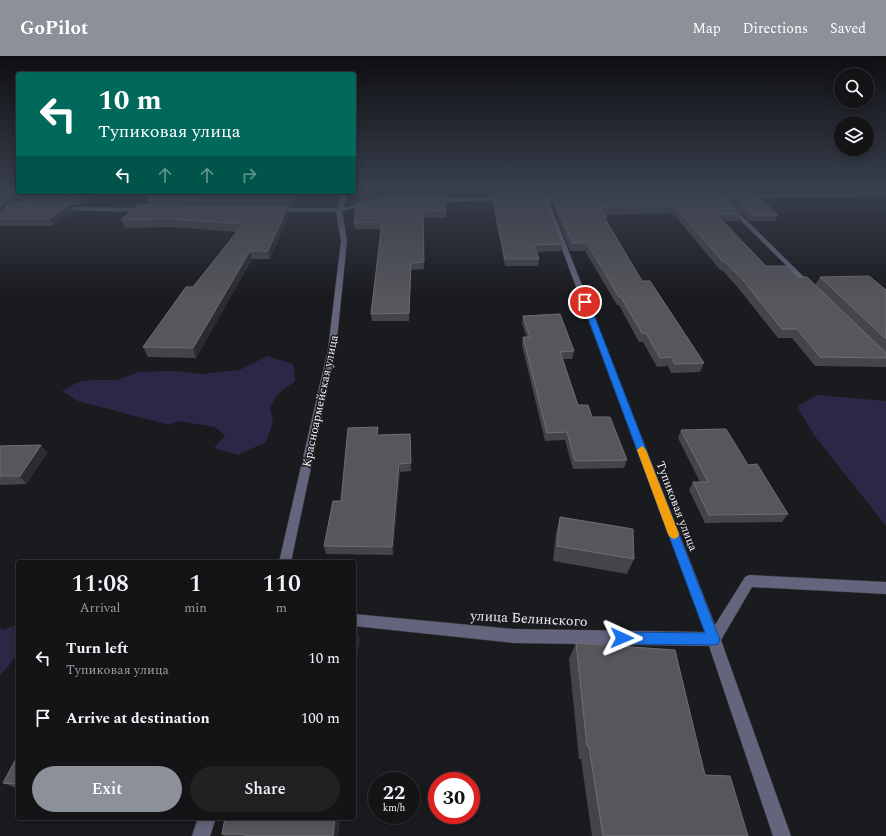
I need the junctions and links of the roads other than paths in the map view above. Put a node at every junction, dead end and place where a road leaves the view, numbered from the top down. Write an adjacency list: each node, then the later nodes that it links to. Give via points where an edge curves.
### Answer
1 (341, 224): 5 (street, Красноармейская улица, via 344,241 332,349)
2 (556, 224): 8 (street, Тупиковая улица)
3 (748, 224): 4 (street)
4 (814, 290)
5 (285, 560)
6 (886, 588): 8 (street, via 749,581)
7 (356, 620): 8 (street, улица Белинского, via 514,636)
8 (714, 640): 11 (street, Тупиковая улица)
9 (206, 820): 10 (street)
10 (201, 836)
11 (782, 836)

